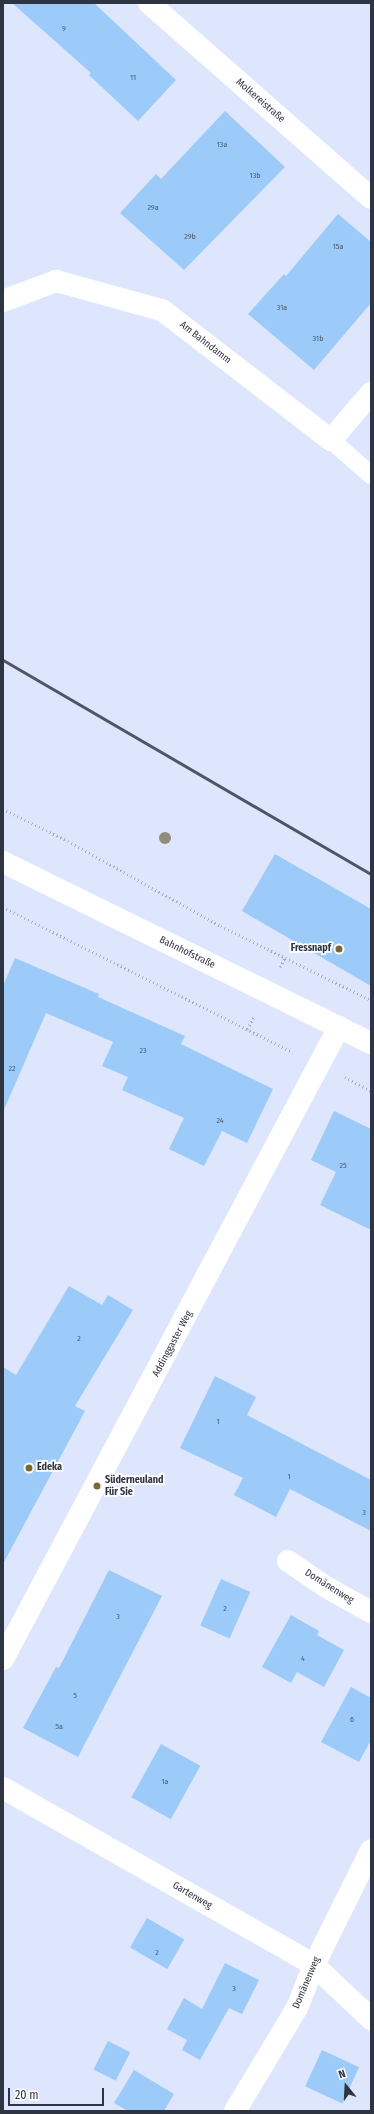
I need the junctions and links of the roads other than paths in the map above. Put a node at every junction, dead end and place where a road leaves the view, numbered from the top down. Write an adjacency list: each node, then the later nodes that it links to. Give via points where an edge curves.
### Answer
1 (149, 3): 2 (street, Molkereistraße)
2 (371, 198)
3 (3, 301): 5 (street, Am Bahndamm, via 56,281 162,310)
4 (371, 393): 5 (street)
5 (331, 440): 6 (lane)
6 (371, 475)
7 (3, 862): 8 (street, Bahnhofstraße)
8 (339, 1027): 9 (street, Bahnhofstraße); 12 (street, Addinggaster Weg)
9 (371, 1043)
10 (288, 1561): 11 (street, Domänenweg, via 326,1587)
11 (371, 1612)
12 (3, 1659)
13 (3, 1788): 15 (street, Gartenweg)
14 (371, 1850): 15 (street, Domänenweg)
15 (314, 1965): 16 (street, Gartenweg); 17 (street, Domänenweg, via 297,2008)
16 (371, 2019)
17 (235, 2111)

